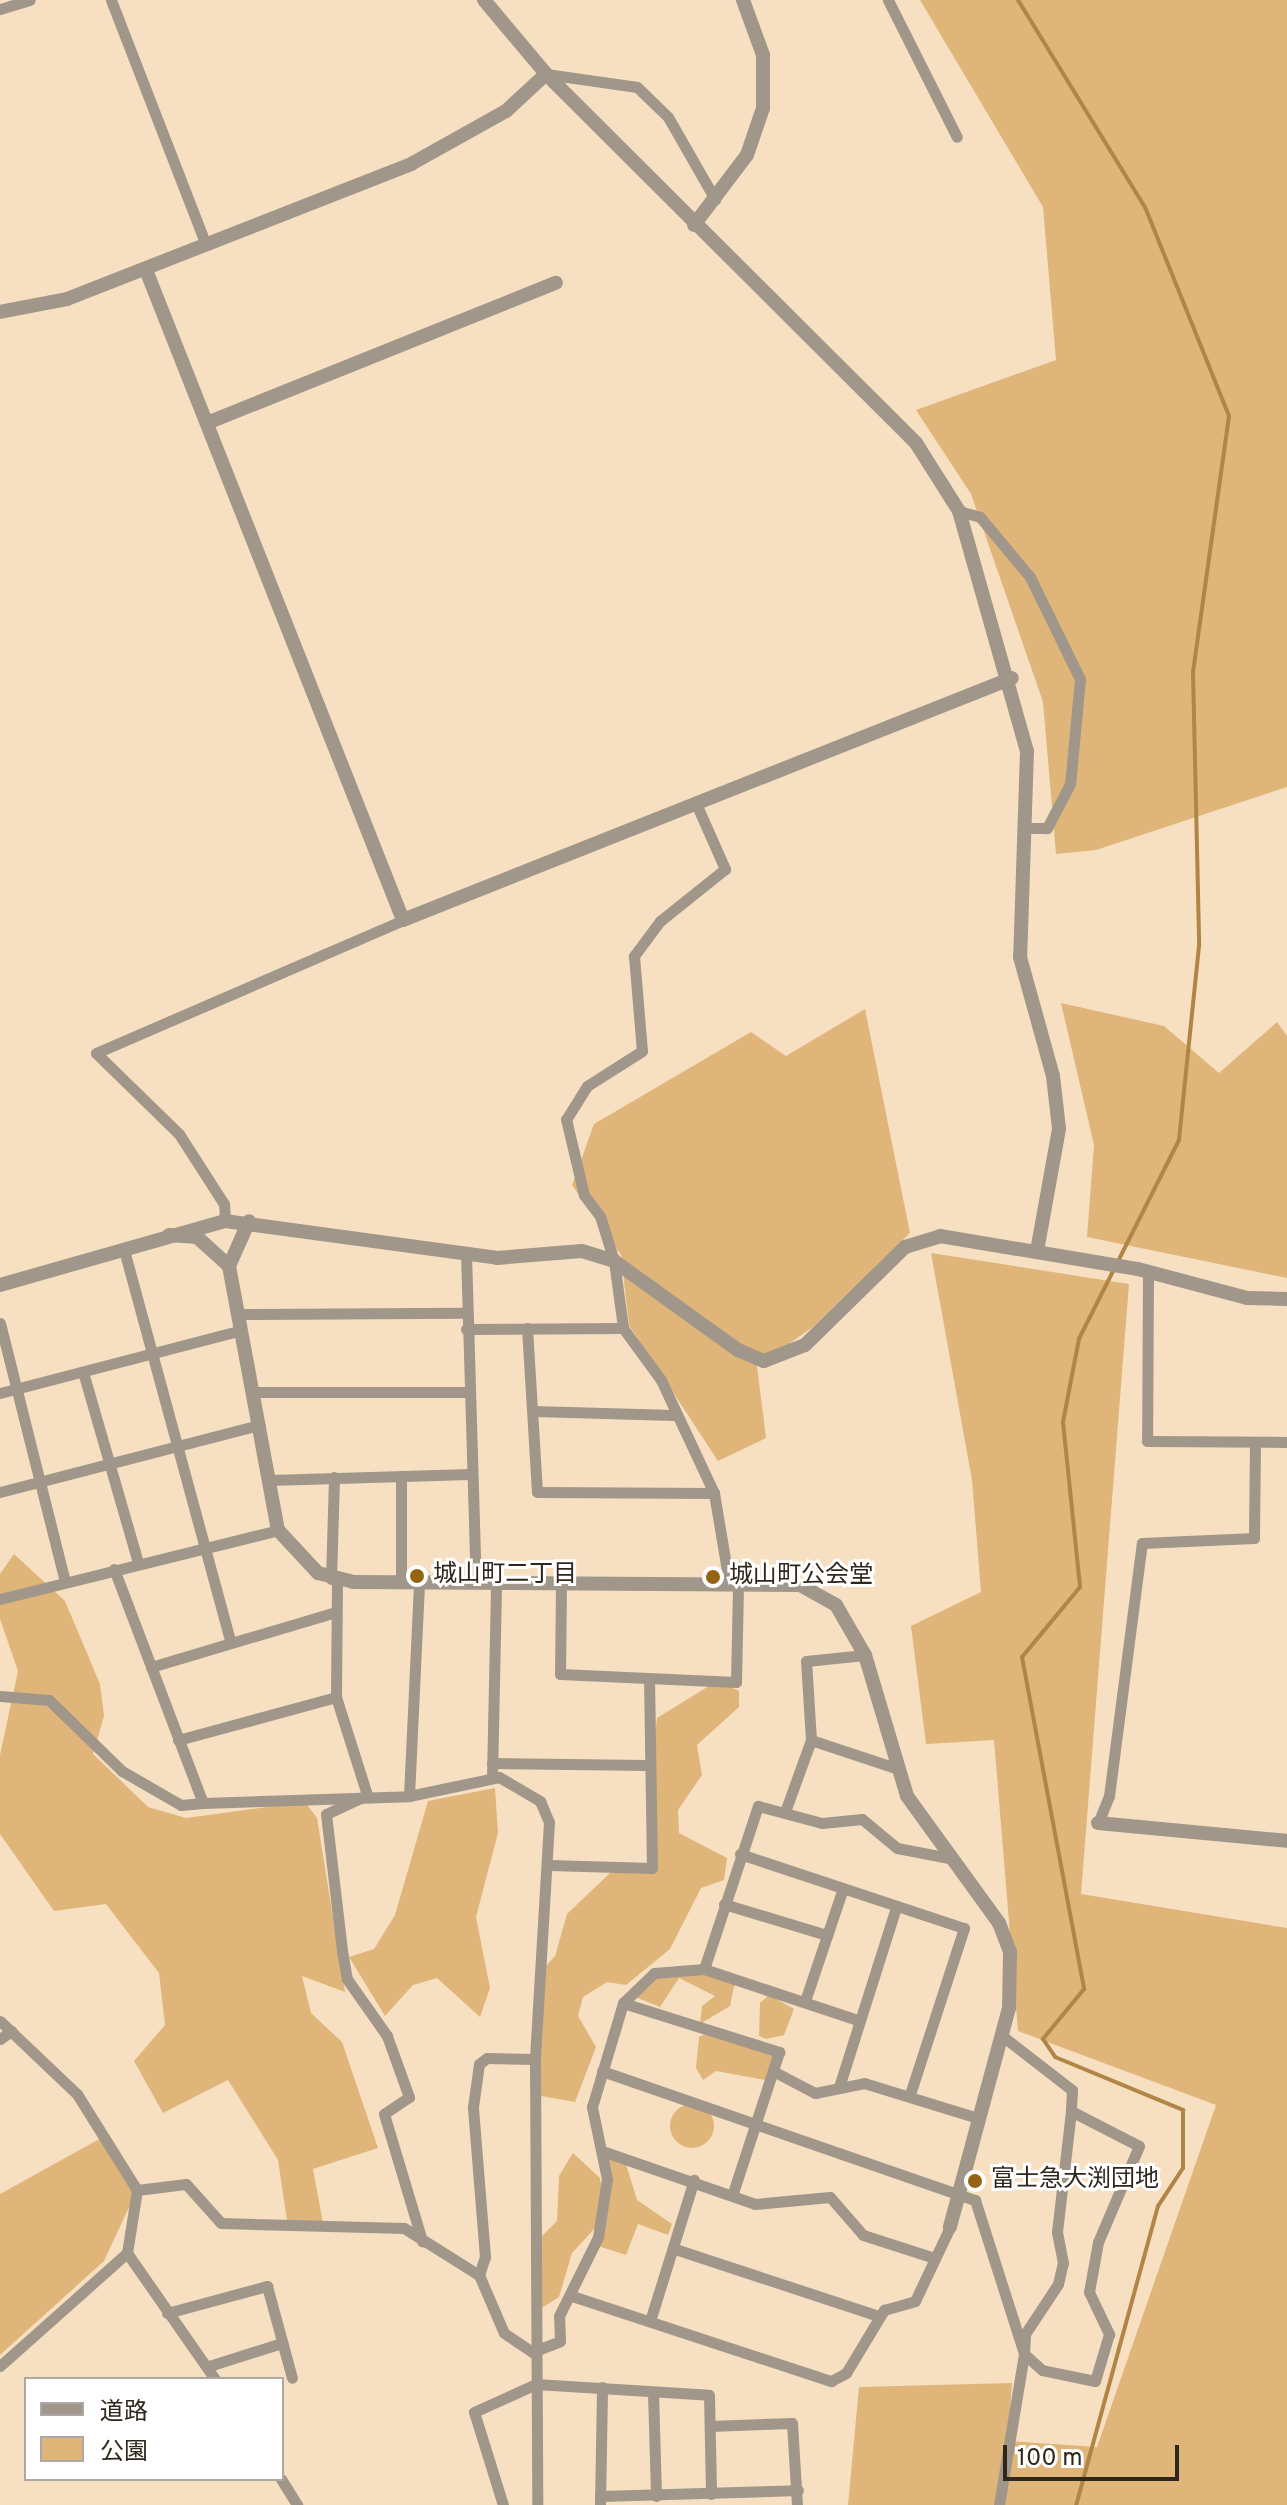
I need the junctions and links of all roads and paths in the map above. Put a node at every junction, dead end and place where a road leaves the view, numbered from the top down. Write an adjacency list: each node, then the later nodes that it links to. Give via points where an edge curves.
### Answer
1 (30, 0): 6 (street)
2 (111, 0): 11 (street)
3 (484, 0): 7 (street)
4 (743, 0): 9 (street, via 763,55 763,108 747,155)
5 (888, 0): 8 (street)
6 (0, 9)
7 (546, 74): 9 (street, via 637,87 668,117); 10 (street); 11 (street, via 506,111 444,148)
8 (957, 137)
9 (715, 199): 10 (street)
10 (694, 225): 16 (street, via 916,443)
11 (206, 245): 12 (street)
12 (146, 270): 14 (street, via 67,299); 15 (street)
13 (556, 283): 15 (street)
14 (0, 312)
15 (207, 423): 20 (street)
16 (959, 511): 17 (street); 19 (street, via 980,517 1030,577 1080,679 1070,784 1047,828)
17 (1012, 678): 18 (street); 19 (street, via 1027,751)
18 (698, 808): 20 (street); 27 (street, via 725,869 660,921 634,956 642,1051 587,1086 566,1119 584,1195 600,1216)
19 (1028, 828): 25 (street, via 1020,957 1053,1076 1059,1129)
20 (403, 920): 21 (street, via 96,1053 179,1134 224,1204)
21 (225, 1221): 22 (street); 23 (street)
22 (249, 1221): 26 (street); 28 (street)
23 (169, 1235): 24 (street); 28 (street, via 197,1237)
24 (124, 1250): 30 (street); 39 (street)
25 (1037, 1251): 27 (street, via 920,1240 805,1345 764,1361 738,1350); 29 (street)
26 (466, 1253): 27 (street, via 497,1258 582,1251); 32 (street)
27 (614, 1261): 36 (street)
28 (229, 1266): 33 (street)
29 (1143, 1270): 31 (street, via 1247,1298); 49 (street, via 1147,1441)
30 (0, 1285)
31 (1287, 1299)
32 (464, 1313): 33 (street); 37 (street)
33 (243, 1314): 38 (street)
34 (0, 1323): 41 (street)
35 (527, 1328): 36 (street); 37 (street); 45 (street)
36 (623, 1328): 46 (street, via 661,1380)
37 (466, 1329): 43 (street)
38 (241, 1330): 39 (street); 42 (street)
39 (152, 1350): 40 (street); 50 (street)
40 (83, 1372): 41 (street); 51 (street)
41 (18, 1387): 44 (street); 55 (street)
42 (254, 1392): 43 (street); 47 (street)
43 (469, 1392): 52 (street)
44 (0, 1393)
45 (533, 1411): 46 (street); 58 (street, via 537,1492)
46 (674, 1415): 58 (street)
47 (259, 1425): 50 (street); 56 (street)
48 (1287, 1442): 49 (street)
49 (1255, 1443): 89 (street, via 1254,1538 1142,1543 1109,1796)
50 (177, 1449): 51 (street); 60 (street)
51 (111, 1467): 55 (street); 61 (street)
52 (470, 1474): 53 (street); 66 (street)
53 (401, 1476): 54 (street); 64 (street)
54 (334, 1477): 56 (street); 63 (street)
55 (39, 1480): 57 (street); 67 (street)
56 (270, 1480): 59 (street)
57 (0, 1492)
58 (714, 1493): 70 (street)
59 (278, 1530): 60 (street); 63 (street)
60 (207, 1548): 61 (street); 73 (street)
61 (138, 1563): 62 (street)
62 (114, 1569): 67 (street); 75 (street)
63 (334, 1580): 64 (street); 72 (street)
64 (401, 1581): 65 (street)
65 (419, 1581): 66 (street); 86 (street)
66 (476, 1581): 68 (street)
67 (65, 1582): 71 (street)
68 (496, 1582): 69 (street); 81 (street)
69 (561, 1582): 70 (street); 76 (street, via 560,1674)
70 (734, 1583): 74 (street, via 800,1585 820,1594 842,1612); 76 (street, via 736,1682)
71 (0, 1598)
72 (335, 1612): 73 (street); 78 (street)
73 (230, 1640): 75 (street)
74 (865, 1655): 80 (street, via 806,1661); 83 (street)
75 (151, 1667): 79 (street)
76 (649, 1680): 82 (street)
77 (0, 1696): 87 (street, via 49,1700 122,1771 181,1805)
78 (336, 1697): 79 (street); 85 (street)
79 (178, 1740): 87 (street)
80 (811, 1740): 83 (street); 88 (street)
81 (492, 1763): 82 (street); 84 (street)
82 (648, 1765): 93 (street, via 652,1868)
83 (895, 1768): 92 (street)
84 (492, 1778): 86 (street); 93 (street, via 540,1801 549,1822)
85 (367, 1795): 86 (street); 87 (street); 120 (street, via 326,1814 327,1835 347,1979 387,2036 409,2097 384,2114)
86 (409, 1796)
87 (203, 1803)
88 (786, 1809): 91 (street, via 758,1806); 92 (street, via 822,1823 862,1819 897,1848)
89 (1098, 1823): 90 (street)
90 (1287, 1841)
91 (740, 1854): 94 (street); 95 (street)
92 (949, 1858): 104 (street, via 999,1923 1010,1952)
93 (549, 1865): 106 (street)
94 (843, 1888): 96 (street); 97 (street)
95 (724, 1904): 97 (street); 98 (street)
96 (896, 1907): 101 (street); 110 (street, via 964,1928)
97 (827, 1935): 99 (street)
98 (704, 1969): 99 (street); 100 (street, via 654,1973)
99 (805, 2001): 101 (street)
100 (623, 2003): 107 (street); 108 (street, via 779,2052)
101 (857, 2020): 109 (street)
102 (0, 2021): 103 (street)
103 (11, 2031): 105 (street); 116 (street, via 77,2094)
104 (1001, 2035): 111 (street, via 1072,2090); 112 (street)
105 (0, 2039)
106 (535, 2059): 124 (street, via 487,2058 479,2064 473,2107 485,2257); 130 (street)
107 (602, 2071): 113 (street); 114 (street, via 592,2107)
108 (773, 2071): 109 (street, via 815,2093); 113 (street)
109 (839, 2087): 110 (street, via 864,2083)
110 (910, 2094): 112 (street)
111 (1071, 2111): 131 (street, via 1057,2232 1063,2263 1058,2284 1025,2334); 131 (street, via 1139,2146 1098,2242 1089,2292 1102,2312 1107,2347 1095,2381 1042,2370)
112 (978, 2118): 118 (street)
113 (756, 2122): 117 (street); 118 (street)
114 (605, 2152): 115 (street); 125 (street, via 604,2212)
115 (694, 2180): 117 (street); 121 (street)
116 (137, 2190): 120 (street, via 186,2184 221,2223 404,2228); 122 (street)
117 (733, 2193): 123 (street, via 755,2204 830,2197 863,2235)
118 (963, 2193): 119 (street); 131 (street, via 975,2200)
119 (950, 2227): 123 (street)
120 (422, 2241): 124 (street)
121 (675, 2249): 127 (street); 128 (street)
122 (127, 2253): 126 (street); 132 (street)
123 (931, 2257): 127 (street, via 915,2301)
124 (479, 2275): 130 (street, via 504,2333)
125 (572, 2296): 128 (street); 130 (street, via 559,2316 560,2341)
126 (167, 2313): 129 (street, via 267,2286); 133 (street)
127 (879, 2316): 128 (street, via 846,2373 831,2381)
128 (650, 2321)
129 (282, 2343): 133 (street); 135 (street)
130 (532, 2352): 136 (street)
131 (1024, 2354): 149 (street)
132 (0, 2366)
133 (209, 2366): 134 (street)
134 (214, 2377)
135 (292, 2378)
136 (536, 2384): 137 (street); 146 (street, via 474,2412); 147 (street)
137 (602, 2387): 138 (street); 144 (street)
138 (653, 2393): 139 (street, via 709,2395); 143 (street)
139 (710, 2426): 141 (street, via 792,2423); 142 (street)
140 (282, 2481): 145 (street)
141 (798, 2490): 142 (street); 148 (street)
142 (711, 2494): 143 (street)
143 (656, 2496): 144 (street)
144 (600, 2501)
145 (297, 2505)
146 (503, 2505)
147 (537, 2505)
148 (797, 2505)
149 (999, 2505)

